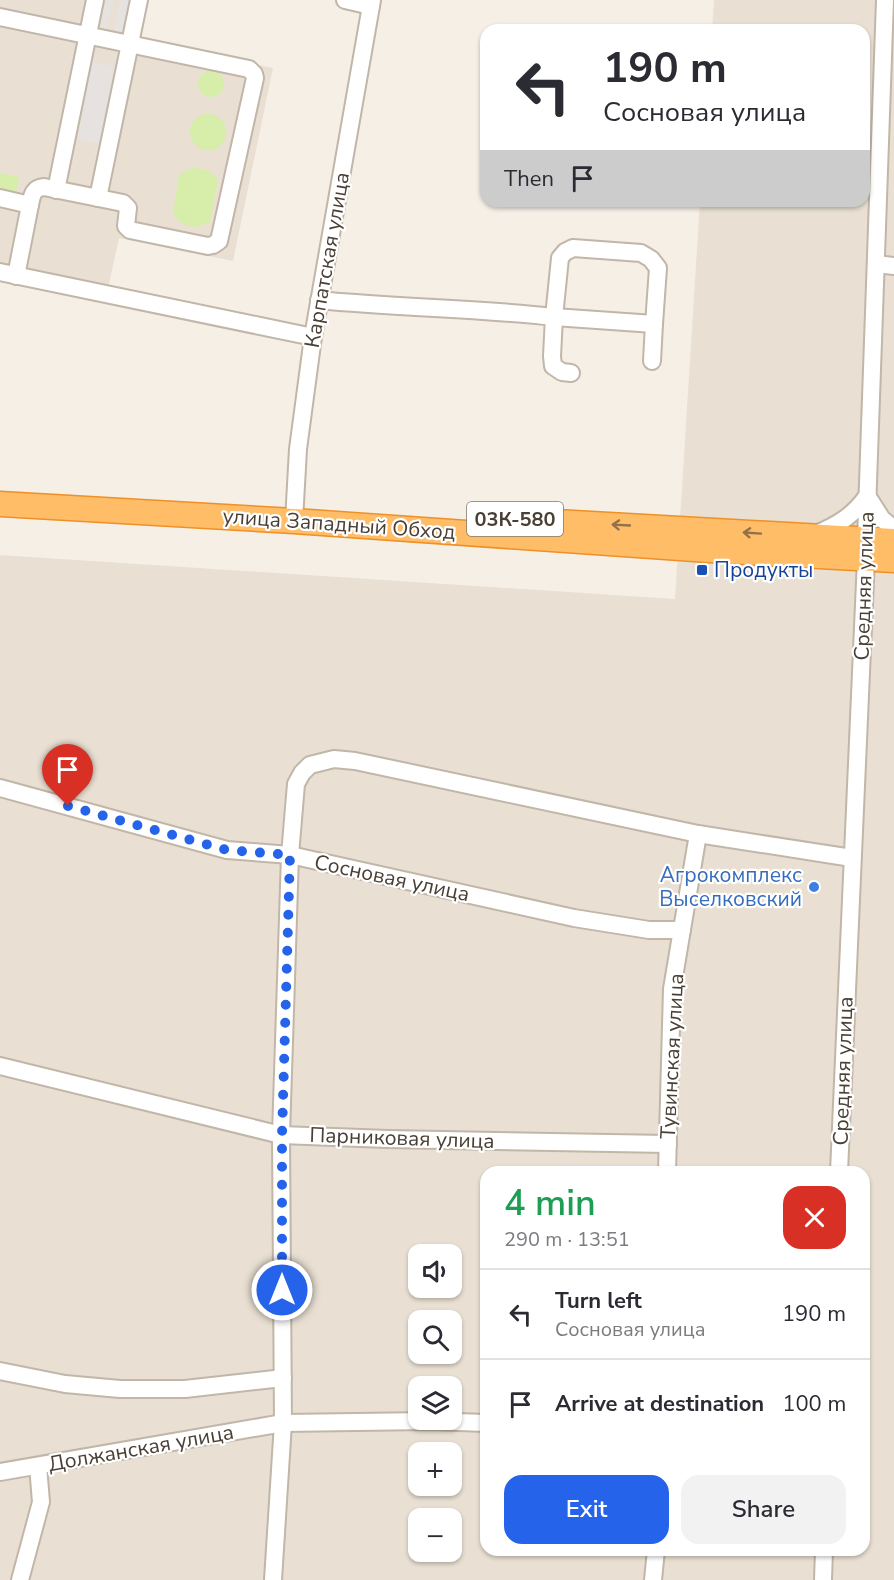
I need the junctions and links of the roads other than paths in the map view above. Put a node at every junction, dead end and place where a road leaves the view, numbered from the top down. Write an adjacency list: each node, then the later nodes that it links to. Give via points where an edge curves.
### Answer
1 (95, 0): 7 (street)
2 (139, 0): 8 (street)
3 (345, 0): 5 (street)
4 (885, 0): 9 (street, Средняя улица)
5 (372, 3): 17 (street, Карпатская улица)
6 (0, 17): 7 (street)
7 (88, 35): 8 (street); 10 (street)
8 (130, 44): 12 (street); 12 (street, via 249,69 255,78 216,244 208,246 130,230 126,226 126,205)
9 (888, 108): 14 (street, Средняя улица)
10 (56, 189): 12 (street); 13 (street, via 35,190)
11 (0, 198): 13 (street)
12 (98, 198)
13 (30, 205): 16 (street)
14 (876, 264): 15 (street); 24 (street, Средняя улица)
15 (894, 266)
16 (8, 274): 20 (street)
17 (320, 300): 18 (street); 20 (street, Карпатская улица)
18 (554, 318): 19 (street); 19 (street, via 560,258 565,252 573,249 641,253 658,268); 22 (street, via 553,366)
19 (654, 324): 21 (street)
20 (313, 337): 26 (street, Карпатская улица)
21 (652, 361)
22 (571, 373)
23 (0, 490): 26 (highway, улица Западный Обход / 03К-580)
24 (867, 496): 27 (street); 28 (street, via 843,521); 30 (street, Средняя улица)
25 (0, 504): 26 (highway, улица Западный Обход / 03К-580)
26 (294, 514): 28 (highway, улица Западный Обход / 03К-580, one-way to 26); 30 (highway, улица Западный Обход / 03К-580, via 710,550)
27 (894, 529)
28 (810, 537): 30 (highway, улица Западный Обход / 03К-580)
29 (894, 541): 30 (highway, улица Западный Обход / 03К-580)
30 (866, 549): 31 (highway, улица Западный Обход / 03К-580); 35 (street, Средняя улица)
31 (894, 560)
32 (0, 788): 34 (street, Сосновая улица, via 227,850)
33 (698, 834): 34 (street, via 334,759 310,765 296,784); 35 (street); 36 (street, Тувинская улица)
34 (290, 855): 36 (street, Сосновая улица, via 574,918 649,930); 38 (street)
35 (852, 858): 41 (street, Средняя улица)
36 (682, 930): 39 (street, Тувинская улица, via 672,989)
37 (0, 1066): 38 (street, Парниковая улица)
38 (282, 1135): 39 (street, Парниковая улица); 43 (street)
39 (668, 1144): 40 (street, Тувинская улица)
40 (667, 1166)
41 (839, 1166)
42 (0, 1371): 43 (street, via 65,1384 120,1389 185,1389)
43 (283, 1378): 44 (street)
44 (283, 1423): 45 (street, Должанская улица); 46 (street, Должанская улица); 51 (street)
45 (480, 1423)
46 (38, 1466): 47 (street, Должанская улица); 50 (street, via 41,1502)
47 (0, 1472)
48 (656, 1556): 52 (street)
49 (824, 1556): 53 (street)
50 (20, 1580)
51 (273, 1580)
52 (654, 1580)
53 (823, 1580)

